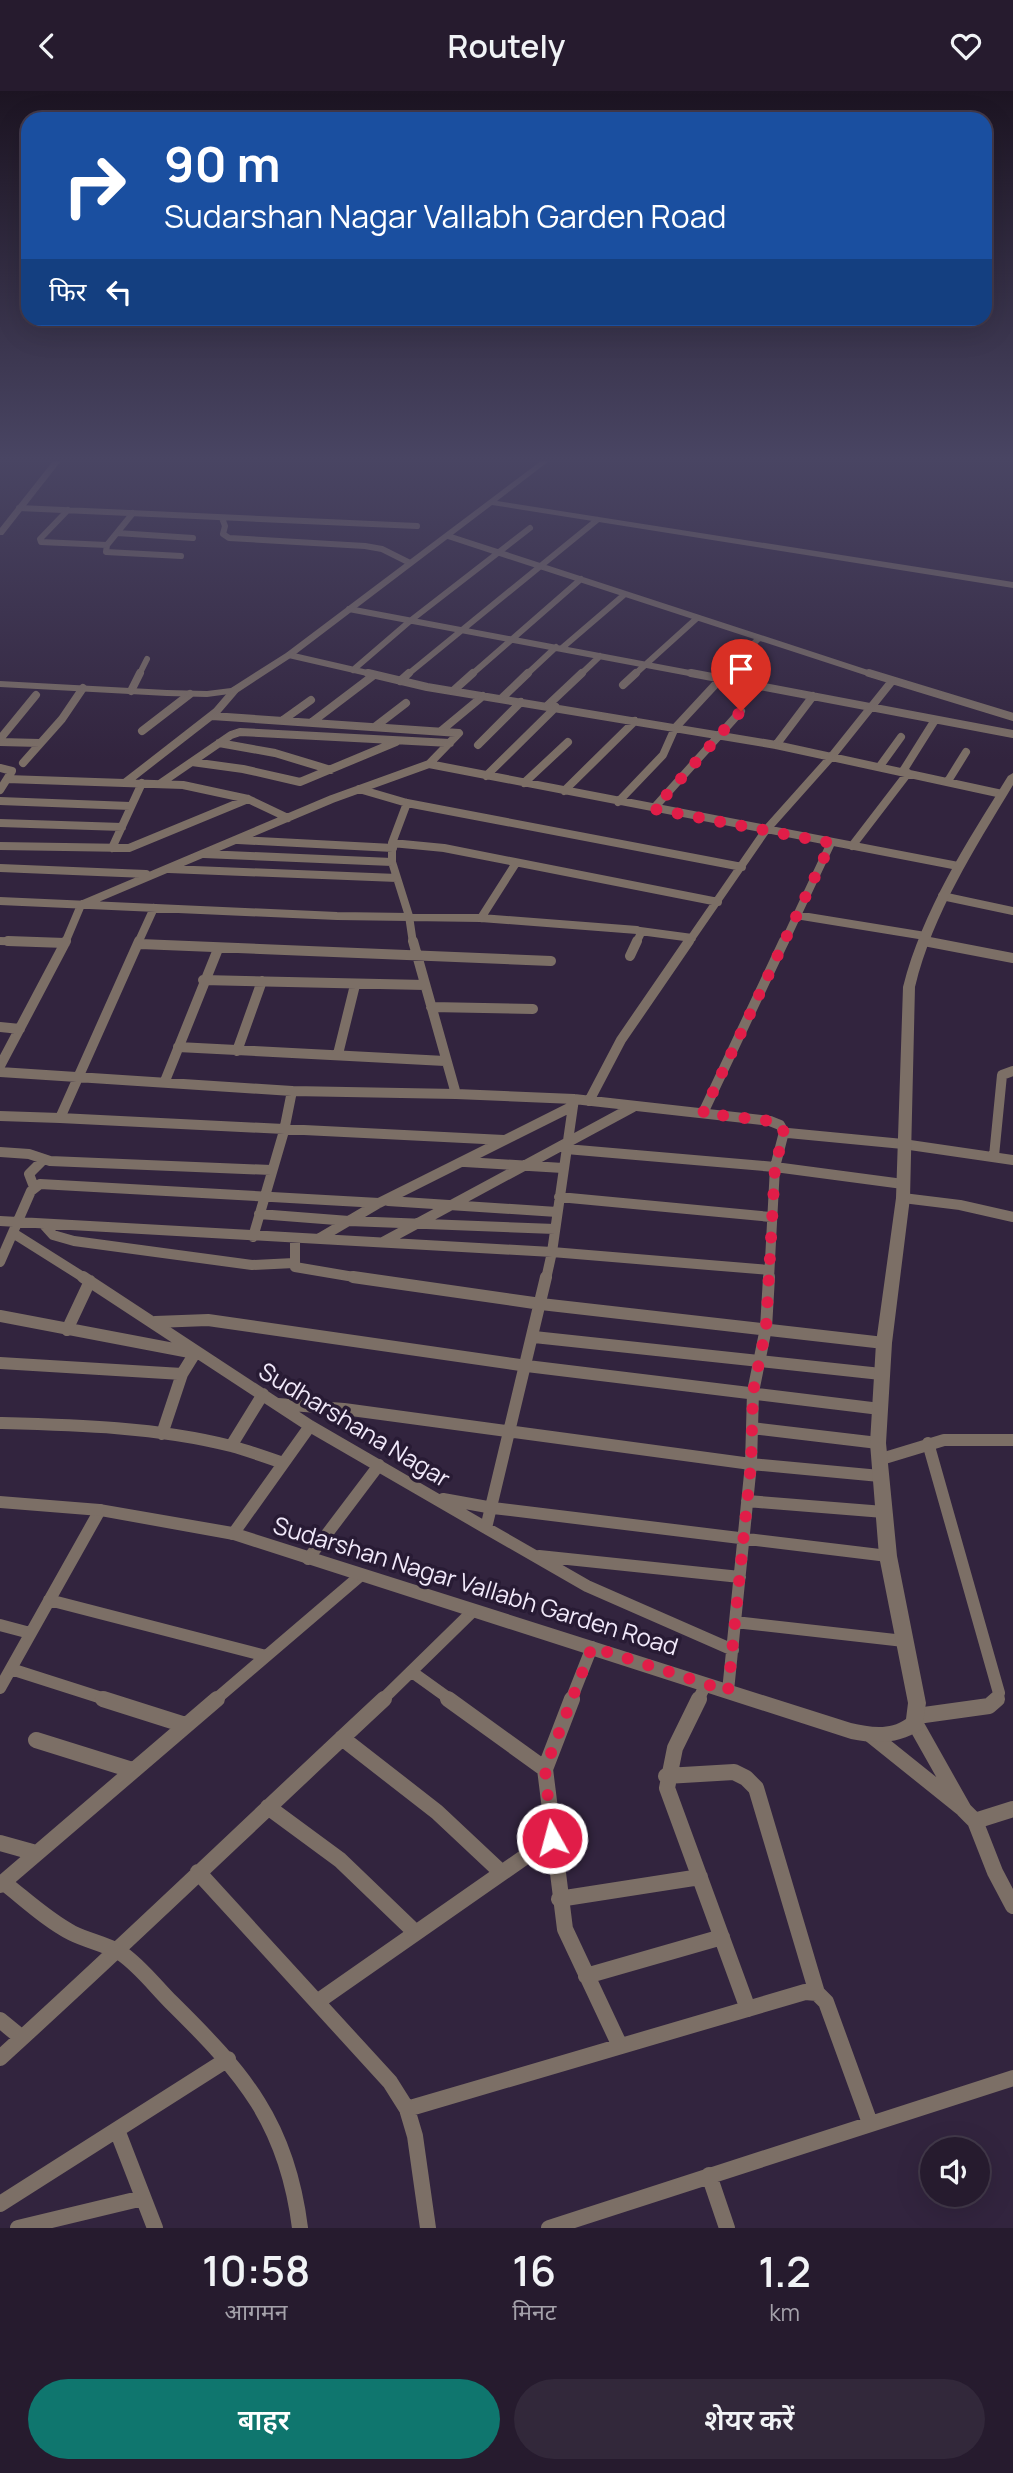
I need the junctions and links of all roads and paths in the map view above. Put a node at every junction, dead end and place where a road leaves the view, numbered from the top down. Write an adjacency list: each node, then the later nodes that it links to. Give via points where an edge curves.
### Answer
1 (405, 561): 7 (street)
2 (413, 561): 7 (street)
3 (490, 561): 14 (street)
4 (526, 561): 8 (street)
5 (545, 561): 8 (street)
6 (858, 561): 10 (street)
7 (410, 563): 12 (street)
8 (540, 565): 9 (street); 15 (street)
9 (582, 579): 11 (street); 17 (street)
10 (1013, 585)
11 (625, 594): 13 (street); 18 (street)
12 (349, 610): 14 (street); 19 (street)
13 (697, 618): 16 (street); 22 (street)
14 (410, 621): 15 (street); 23 (street)
15 (460, 629): 17 (street); 26 (street)
16 (759, 638): 25 (street); 27 (street)
17 (511, 639): 18 (street); 33 (street)
18 (559, 648): 20 (street); 38 (street)
19 (289, 655): 23 (street); 32 (street)
20 (600, 656): 22 (street); 42 (street)
21 (147, 659): 31 (street)
22 (645, 664): 25 (street); 29 (street)
23 (353, 670): 24 (street)
24 (374, 675): 26 (street); 50 (street)
25 (721, 678): 37 (street); 52 (street)
26 (400, 681): 33 (street)
27 (892, 681): 43 (street); 46 (street)
28 (0, 684): 30 (street)
29 (623, 685)
30 (83, 688): 31 (street); 61 (street)
31 (131, 691): 34 (street)
32 (234, 691): 34 (street); 45 (street)
33 (453, 691): 36 (street)
34 (190, 694): 54 (street)
35 (36, 695): 58 (street)
36 (483, 696): 38 (street); 53 (street)
37 (813, 696): 43 (street); 65 (street)
38 (501, 699): 40 (street)
39 (311, 700): 47 (street)
40 (521, 702): 42 (street); 64 (street)
41 (406, 703): 51 (street)
42 (552, 706): 48 (street); 75 (street)
43 (870, 708): 49 (street); 67 (street)
44 (741, 711): 56 (street)
45 (212, 716): 47 (street); 79 (street)
46 (1013, 717)
47 (283, 720): 50 (street)
48 (635, 720): 52 (street); 85 (street)
49 (935, 720): 55 (street); 74 (street)
50 (312, 722): 51 (street)
51 (376, 726): 53 (street)
52 (675, 727): 56 (street); 89 (street, via 663,755)
53 (442, 730): 63 (street, via 459,733)
54 (142, 731)
55 (1013, 734)
56 (719, 735): 65 (street); 92 (street)
57 (901, 737): 71 (street)
58 (0, 740): 61 (street)
59 (398, 740): 62 (street, via 240,732); 63 (street); 73 (street)
60 (568, 742): 82 (street)
61 (40, 743): 69 (street)
62 (219, 743): 68 (street); 73 (street)
63 (450, 743): 70 (street)
64 (478, 745)
65 (776, 745): 67 (street)
66 (966, 752): 78 (street)
67 (832, 756): 71 (street); 96 (street)
68 (192, 762): 73 (street, via 300,782); 81 (street)
69 (23, 763)
70 (429, 764): 75 (street); 83 (street)
71 (880, 767): 74 (street)
72 (0, 768): 77 (street, via 12,771)
73 (331, 770)
74 (906, 772): 78 (street); 101 (street)
75 (486, 776): 82 (street)
76 (1013, 776): 86 (street)
77 (7, 779): 79 (street); 84 (street)
78 (948, 781): 86 (street)
79 (126, 782): 80 (street)
80 (142, 783): 81 (street); 91 (street)
81 (161, 783): 87 (street)
82 (524, 783): 85 (street)
83 (359, 789): 90 (street); 93 (street)
84 (0, 790)
85 (564, 791): 89 (street)
86 (1002, 794): 106 (street)
87 (248, 799): 93 (street); 102 (street, via 135,847)
88 (0, 801): 91 (street)
89 (618, 802): 92 (street)
90 (407, 803): 99 (street); 107 (street)
91 (130, 806): 95 (street)
92 (654, 809): 96 (street)
93 (288, 818): 97 (street)
94 (0, 823): 95 (street)
95 (122, 827): 102 (street)
96 (766, 830): 98 (street); 107 (street)
97 (235, 839): 99 (street); 103 (street)
98 (831, 843): 101 (street); 118 (street)
99 (393, 845): 104 (street); 105 (street, via 432,846)
100 (0, 846): 102 (street)
101 (852, 846): 106 (street)
102 (113, 848)
103 (201, 854): 104 (street); 109 (street)
104 (392, 862): 111 (street)
105 (516, 863): 114 (street); 120 (street)
106 (958, 866): 112 (street)
107 (742, 867): 114 (street)
108 (0, 868): 110 (street)
109 (167, 869): 110 (street); 111 (street)
110 (153, 874): 115 (street)
111 (397, 878): 119 (street)
112 (942, 896): 117 (street); 123 (street)
113 (0, 901): 115 (street)
114 (718, 902): 122 (street)
115 (81, 905): 116 (street); 125 (street)
116 (154, 908): 119 (street); 126 (street)
117 (1013, 911)
118 (796, 915): 123 (street); 156 (street)
119 (409, 916): 120 (street); 129 (street)
120 (481, 918): 121 (street)
121 (640, 931): 122 (street); 128 (street)
122 (692, 938): 153 (street, via 621,1039)
123 (924, 938): 130 (street); 162 (street, via 909,987)
124 (0, 940): 125 (street)
125 (65, 943): 139 (street)
126 (140, 944): 127 (street); 147 (street)
127 (218, 949): 129 (street); 132 (street)
128 (630, 955)
129 (415, 957): 131 (street); 135 (street)
130 (1013, 958)
131 (551, 961)
132 (204, 980): 133 (street); 140 (street)
133 (262, 981): 134 (street); 141 (street)
134 (355, 985): 135 (street); 142 (street)
135 (425, 985): 136 (street)
136 (431, 1007): 137 (street); 143 (street)
137 (533, 1009)
138 (0, 1027): 139 (street)
139 (20, 1029): 144 (street)
140 (178, 1047): 141 (street); 148 (street)
141 (237, 1051): 142 (street)
142 (338, 1054): 143 (street)
143 (445, 1061): 150 (street)
144 (0, 1066)
145 (1013, 1071): 151 (street, via 1002,1075)
146 (0, 1072): 147 (street)
147 (78, 1076): 148 (street); 158 (street)
148 (165, 1081): 149 (street)
149 (292, 1091): 150 (street); 159 (street)
150 (456, 1094): 154 (street)
151 (1000, 1096): 152 (street); 165 (street)
152 (1013, 1097)
153 (589, 1101): 154 (street); 155 (street)
154 (573, 1102): 161 (street); 163 (street)
155 (633, 1107): 156 (street); 163 (street)
156 (703, 1113): 160 (street, via 770,1121)
157 (0, 1116): 158 (street)
158 (60, 1118): 159 (street)
159 (284, 1131): 161 (street); 172 (street)
160 (784, 1132): 162 (street); 170 (street)
161 (504, 1140): 168 (street)
162 (903, 1144): 165 (street); 174 (street)
163 (566, 1148): 169 (street); 170 (street); 171 (street)
164 (0, 1152): 166 (street)
165 (994, 1156): 167 (street)
166 (43, 1160): 172 (street); 173 (street, via 29,1174)
167 (1013, 1160)
168 (462, 1161): 169 (street); 177 (street)
169 (526, 1166): 171 (street); 178 (street)
170 (775, 1167): 174 (street); 181 (street)
171 (563, 1168): 175 (street)
172 (271, 1170): 176 (street)
173 (34, 1187): 176 (street, via 49,1184); 187 (street)
174 (903, 1191): 182 (street); 204 (street)
175 (559, 1197): 179 (street); 181 (street)
176 (264, 1198): 177 (street); 180 (street)
177 (382, 1202): 178 (street); 184 (street)
178 (448, 1205): 179 (street); 185 (street)
179 (557, 1212): 188 (street)
180 (259, 1214): 184 (street); 189 (street)
181 (771, 1216): 196 (street)
182 (1013, 1217)
183 (0, 1221): 187 (street)
184 (349, 1221): 185 (street); 191 (street)
185 (417, 1223): 188 (street); 192 (street)
186 (44, 1225): 187 (street); 189 (street); 195 (street, via 54,1235 74,1241 252,1265)
187 (15, 1228): 194 (street); 197 (street)
188 (555, 1229): 193 (street)
189 (253, 1237): 190 (street)
190 (295, 1239): 191 (street); 195 (street)
191 (317, 1240): 192 (street)
192 (381, 1243): 193 (street)
193 (552, 1252): 196 (street); 198 (street)
194 (0, 1262)
195 (294, 1263): 198 (street, via 310,1271)
196 (769, 1270): 201 (street)
197 (90, 1281): 200 (street); 202 (street)
198 (541, 1304): 201 (street); 203 (street)
199 (0, 1316): 202 (street, Sudharshana Nagar)
200 (155, 1322): 205 (street); 208 (street, via 208,1320)
201 (766, 1328): 204 (street); 206 (street)
202 (67, 1330): 205 (street, Sudharshana Nagar)
203 (534, 1337): 206 (street); 208 (street)
204 (884, 1343): 210 (street)
205 (195, 1350): 209 (street); 212 (street, Sudharshana Nagar)
206 (759, 1362): 210 (street); 211 (street)
207 (0, 1363): 209 (street)
208 (527, 1366): 211 (street); 218 (street)
209 (182, 1374): 219 (street)
210 (880, 1374): 214 (street)
211 (753, 1392): 214 (street); 217 (street)
212 (263, 1394): 213 (street, Sudharshana Nagar); 223 (street)
213 (278, 1404): 216 (street, Sudharshana Nagar); 218 (street)
214 (880, 1409): 221 (street)
215 (0, 1423): 219 (street)
216 (310, 1426): 224 (street); 226 (street, Sudharshana Nagar)
217 (752, 1428): 221 (street); 225 (street)
218 (511, 1433): 225 (street); 231 (street)
219 (162, 1434): 223 (street)
220 (1013, 1440): 222 (street)
221 (878, 1443): 227 (street)
222 (928, 1443): 227 (street); 256 (street, via 999,1693 989,1706)
223 (231, 1445): 224 (street)
224 (283, 1463): 235 (street)
225 (751, 1464): 227 (street); 229 (street)
226 (379, 1465): 228 (street, Sudharshana Nagar); 239 (street)
227 (879, 1468): 233 (street)
228 (434, 1497): 231 (street); 234 (street, Sudharshana Nagar)
229 (747, 1501): 233 (street); 236 (street)
230 (0, 1502): 232 (street, Sudarshan Nagar Vallabh Garden Road)
231 (493, 1508): 234 (street); 236 (street)
232 (100, 1510): 235 (street, Sudarshan Nagar Vallabh Garden Road); 242 (street)
233 (884, 1512): 238 (street)
234 (486, 1528): 237 (street, Sudharshana Nagar)
235 (233, 1534): 239 (street, Sudarshan Nagar Vallabh Garden Road)
236 (743, 1537): 238 (street); 241 (street)
237 (533, 1555): 241 (street); 249 (street, Sudharshana Nagar, via 587,1586)
238 (888, 1556): 247 (street)
239 (308, 1559): 240 (street, Sudarshan Nagar Vallabh Garden Road)
240 (360, 1576): 243 (street, Sudarshan Nagar Vallabh Garden Road); 250 (street)
241 (740, 1577): 244 (street)
242 (49, 1599): 246 (street); 250 (street)
243 (473, 1611): 248 (street, Sudarshan Nagar Vallabh Garden Road); 252 (street)
244 (736, 1622): 247 (street); 249 (street)
245 (0, 1625): 246 (street)
246 (30, 1633): 251 (street)
247 (904, 1641): 256 (street)
248 (592, 1647): 253 (street, Sudarshan Nagar Vallabh Garden Road); 261 (street)
249 (733, 1650): 255 (street)
250 (266, 1656): 257 (street)
251 (10, 1669): 254 (street); 257 (street)
252 (412, 1672): 259 (street); 261 (street)
253 (706, 1684): 255 (street, Sudarshan Nagar Vallabh Garden Road); 263 (street)
254 (0, 1688)
255 (728, 1691): 258 (street, Sudarshan Nagar Vallabh Garden Road)
256 (916, 1719): 258 (street, Sudarshan Nagar Vallabh Garden Road, via 903,1733); 266 (street)
257 (185, 1725): 262 (street)
258 (871, 1735): 266 (street)
259 (342, 1738): 264 (street); 271 (street, via 438,1812)
260 (36, 1740): 262 (street)
261 (545, 1769): 267 (street)
262 (132, 1770): 269 (street)
263 (666, 1776): 272 (street); 280 (street, via 734,1772 756,1788)
264 (268, 1807): 270 (street); 276 (street, via 340,1860)
265 (1013, 1809): 266 (street)
266 (970, 1816): 275 (street)
267 (552, 1838): 271 (street); 274 (street)
268 (0, 1843): 269 (street)
269 (36, 1853): 273 (street)
270 (198, 1872): 278 (street); 281 (street)
271 (502, 1873): 276 (street)
272 (700, 1877): 274 (street); 277 (street)
273 (1, 1884): 278 (street, via 67,1930)
274 (559, 1899): 279 (street, via 565,1929)
275 (1013, 1906)
276 (416, 1933): 281 (street)
277 (722, 1937): 279 (street); 282 (street)
278 (118, 1951): 284 (street); 287 (street)
279 (586, 1976): 285 (street)
280 (817, 1993): 282 (street, via 805,1992); 290 (street, via 834,2016)
281 (317, 2002): 289 (street, via 390,2082)
282 (748, 2009): 285 (street)
283 (0, 2020): 284 (street)
284 (22, 2038): 286 (street)
285 (620, 2046): 289 (street)
286 (0, 2058)
287 (228, 2059): 291 (street); 297 (street, via 271,2123 286,2158)
288 (1013, 2078): 290 (street)
289 (408, 2109): 298 (street)
290 (870, 2123): 292 (street)
291 (117, 2130): 293 (street); 294 (street)
292 (709, 2175): 299 (street); 300 (street)
293 (143, 2198): 295 (street); 296 (street)
294 (0, 2204)
295 (18, 2228)
296 (155, 2228)
297 (300, 2228)
298 (428, 2228)
299 (549, 2228)
300 (727, 2228)

